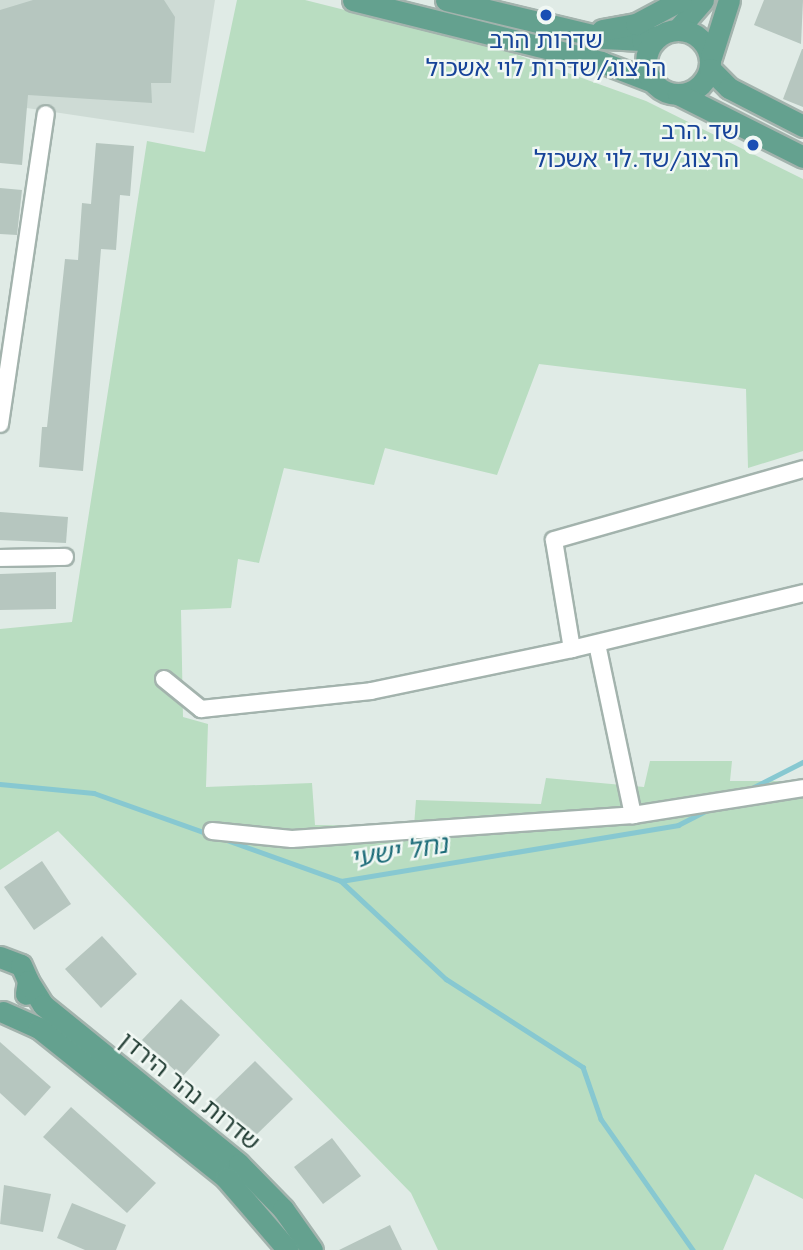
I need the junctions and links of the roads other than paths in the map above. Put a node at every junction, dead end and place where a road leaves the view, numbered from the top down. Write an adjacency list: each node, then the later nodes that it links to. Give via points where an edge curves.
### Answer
1 (353, 0): 9 (main road, via 601,62)
2 (446, 0): 6 (main road)
3 (681, 0): 6 (main road, via 636,24)
4 (703, 0): 7 (main road)
5 (729, 0): 8 (main road)
6 (569, 31): 7 (main road, via 624,40)
7 (668, 33): 8 (main road, via 703,40); 9 (main road, via 647,52)
8 (710, 63): 10 (main road, via 699,87); 12 (main road, via 729,88)
9 (651, 80): 10 (main road)
10 (678, 94): 13 (main road)
11 (46, 114): 14 (street)
12 (803, 126)
13 (803, 157)
14 (0, 424)
15 (803, 469): 20 (street, via 554,540)
16 (65, 557): 17 (street)
17 (0, 558)
18 (803, 593): 19 (street)
19 (597, 644): 20 (street); 23 (street)
20 (572, 649): 21 (street, via 371,691 201,709)
21 (164, 679)
22 (803, 788): 23 (street)
23 (633, 815): 24 (street, via 292,839)
24 (212, 831)
25 (4, 954): 26 (main road, שדרות נהר הירדן)
26 (28, 981): 27 (main road, via 19,1005); 29 (main road, שדרות נהר הירדן, via 43,1005 239,1164 283,1209)
27 (1, 1012): 28 (main road, שדרות נהר הירדן, via 39,1028 226,1178)
28 (288, 1250)
29 (312, 1250)

